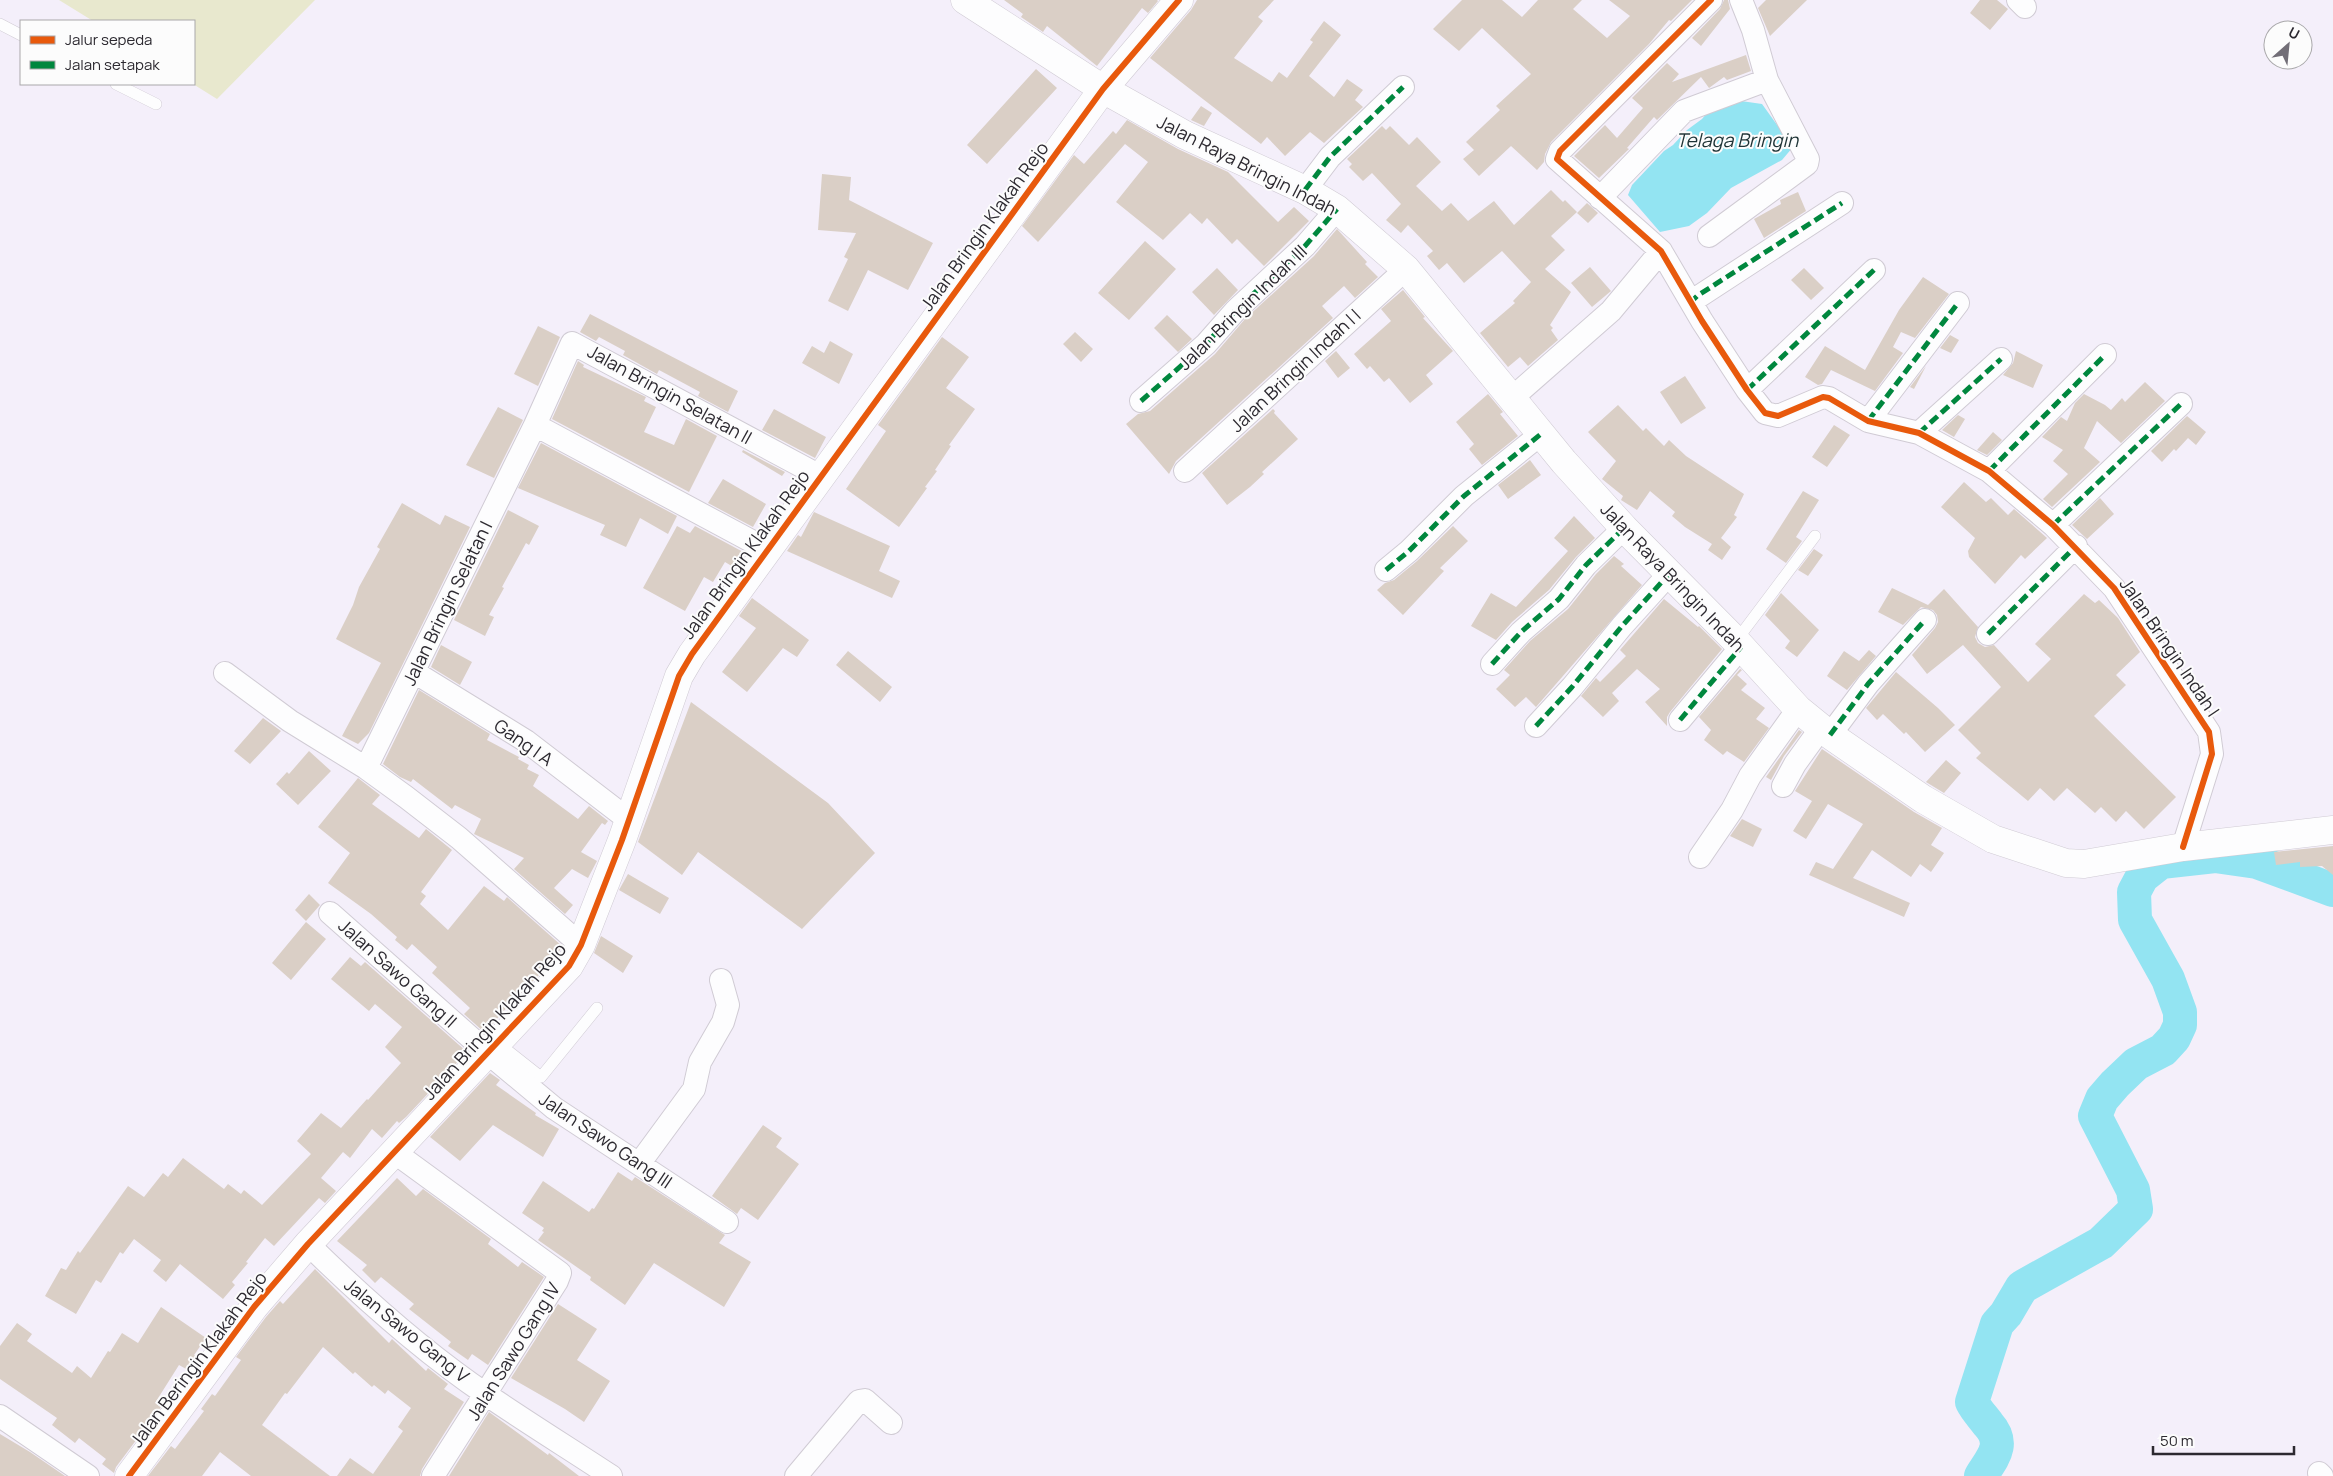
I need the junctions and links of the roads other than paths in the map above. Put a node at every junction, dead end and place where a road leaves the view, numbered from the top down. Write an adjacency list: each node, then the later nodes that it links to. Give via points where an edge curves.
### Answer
1 (965, 0): 10 (street, Jalan Raya Bringin Indah)
2 (1179, 0): 10 (street, Jalan Bringin Klakah Rejo)
3 (1711, 0): 13 (street, Jalan Bringin Indah I, via 1557,155 1560,163)
4 (1741, 0): 7 (street)
5 (0, 24): 6 (lane)
6 (20, 34)
7 (1767, 80): 13 (street, via 1684,111); 16 (street, via 1808,159 1807,164)
8 (118, 85): 11 (lane)
9 (1403, 88): 12 (street, via 1330,157)
10 (1102, 89): 12 (street, Jalan Raya Bringin Indah, via 1185,135); 34 (street, Jalan Bringin Klakah Rejo)
11 (156, 104)
12 (1305, 190): 15 (street, Jalan Raya Bringin Indah)
13 (1600, 198): 17 (street, Jalan Bringin Indah I)
14 (1842, 203): 20 (street)
15 (1337, 209): 18 (street, Jalan Raya Bringin Indah); 26 (street, Jalan Bringin Indah III, via 1305,246 1236,310 1206,344)
16 (1709, 236)
17 (1661, 251): 20 (street, Jalan Bringin Indah I); 25 (street, via 1611,311)
18 (1406, 269): 25 (street, Jalan Raya Bringin Indah); 32 (street, Jalan Bringin Indah I I)
19 (1874, 270): 24 (street)
20 (1692, 301): 24 (street, Jalan Bringin Indah I)
21 (1958, 303): 28 (street)
22 (2104, 355): 33 (street)
23 (2001, 359): 30 (street)
24 (1747, 390): 28 (street, Jalan Bringin Indah I, via 1770,415 1778,416 1823,397)
25 (1512, 398): 31 (street, Jalan Raya Bringin Indah)
26 (1141, 401)
27 (2181, 404): 35 (street)
28 (1868, 421): 30 (street, Jalan Bringin Indah I)
29 (534, 425): 34 (street, Jalan Bringin Selatan II, via 574,343); 39 (street); 46 (street, Jalan Bringin Selatan I)
30 (1919, 433): 33 (street, Jalan Bringin Indah I)
31 (1541, 434): 36 (street, Jalan Raya Bringin Indah); 40 (street, via 1464,496)
32 (1185, 471)
33 (1989, 471): 35 (street, Jalan Bringin Indah I)
34 (820, 476): 39 (street, Jalan Bringin Klakah Rejo)
35 (2053, 525): 38 (street, Jalan Bringin Indah I)
36 (1624, 528): 41 (street, Jalan Raya Bringin Indah); 45 (street, via 1586,565 1559,599)
37 (1815, 536): 44 (lane)
38 (2076, 546): 43 (street); 56 (street, Jalan Bringin Indah I, via 2114,588 2209,732 2212,754)
39 (768, 550): 54 (street, Jalan Bringin Klakah Rejo, via 679,676)
40 (1386, 570)
41 (1669, 574): 44 (street, Jalan Raya Bringin Indah); 50 (street)
42 (1926, 620): 51 (street)
43 (1988, 634)
44 (1738, 644): 48 (street, Jalan Raya Bringin Indah); 49 (street)
45 (1492, 664)
46 (414, 672): 52 (street, Jalan Bringin Selatan I); 54 (street, Gang I A, via 526,741)
47 (225, 673): 52 (street, via 290,721)
48 (1798, 709): 51 (street, Jalan Raya Bringin Indah); 57 (street, via 1750,776 1732,810)
49 (1680, 720)
50 (1536, 726)
51 (1825, 732): 53 (street, via 1795,764); 56 (street, Jalan Raya Bringin Indah, via 1923,799 1993,839 2036,855 2084,864)
52 (366, 768): 59 (street, via 459,838)
53 (1783, 786)
54 (629, 820): 59 (street, Jalan Bringin Klakah Rejo)
55 (2333, 830): 56 (street, Jalan Raya Bringin Indah)
56 (2183, 848)
57 (1700, 857)
58 (330, 913): 62 (street, Jalan Sawo Gang II)
59 (581, 945): 62 (street, Jalan Bringin Klakah Rejo, via 569,966)
60 (721, 980): 64 (street, via 728,1006 723,1022 700,1062 694,1089)
61 (598, 1008): 62 (lane, via 540,1077)
62 (493, 1048): 63 (street, Jalan Bringin Klakah Rejo); 64 (street, Jalan Sawo Gang III, via 554,1108)
63 (394, 1152): 66 (street, Jalan Beringin Klakah Rejo); 67 (street, Jalan Sawo Gang IV, via 560,1273)
64 (639, 1164): 65 (street, Jalan Sawo Gang III)
65 (727, 1222)
66 (308, 1244): 67 (street, Jalan Sawo Gang V, via 366,1301); 71 (street, Jalan Beringin Klakah Rejo, via 254,1308)
67 (487, 1395): 72 (street, Jalan Sawo Gang IV); 73 (street, Jalan Sawo Gang V)
68 (0, 1416): 70 (street)
69 (891, 1423): 74 (street, via 865,1400 858,1401)
70 (88, 1476)
71 (129, 1476)
72 (433, 1476)
73 (611, 1476)
74 (796, 1476)

